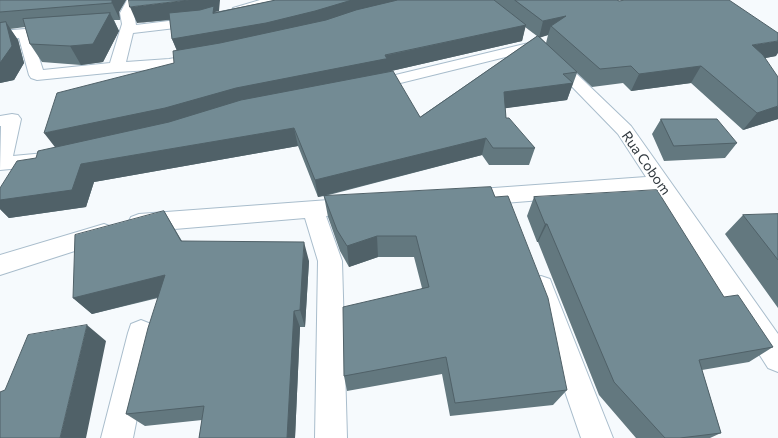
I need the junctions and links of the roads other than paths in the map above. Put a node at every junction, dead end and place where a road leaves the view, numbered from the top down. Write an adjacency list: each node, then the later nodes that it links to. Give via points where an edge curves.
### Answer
1 (133, 0): 6 (street, via 127,13)
2 (277, 4): 3 (street)
3 (228, 15)
4 (210, 19): 6 (street)
5 (113, 25): 6 (street)
6 (128, 27): 13 (street)
7 (41, 31): 9 (street)
8 (520, 32): 11 (street, Rua Cobom)
9 (25, 33): 10 (street); 13 (street, via 37,75)
10 (0, 35)
11 (537, 45): 14 (street); 17 (street, Rua Cobom, via 625,130)
12 (211, 58): 13 (street)
13 (117, 67)
14 (355, 89)
15 (6, 120): 16 (street, via 1,164)
16 (58, 159)
17 (660, 183): 18 (street, via 510,206); 24 (street, Rua Cobom)
18 (444, 199)
19 (374, 205): 20 (street)
20 (313, 209): 21 (street, via 140,222); 26 (street, via 330,261)
21 (0, 265)
22 (534, 268): 27 (street)
23 (141, 333): 25 (street)
24 (778, 358)
25 (117, 438)
26 (331, 438)
27 (597, 438)

